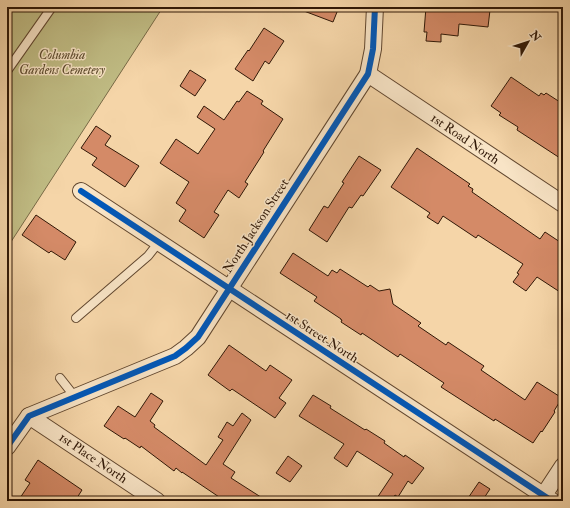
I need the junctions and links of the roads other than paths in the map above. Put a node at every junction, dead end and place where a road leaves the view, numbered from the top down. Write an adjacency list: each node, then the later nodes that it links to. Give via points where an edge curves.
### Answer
1 (52, 7): 3 (lane)
2 (375, 7): 4 (street, North Jackson Street, via 373,49)
3 (7, 71)
4 (368, 74): 6 (street, 1st Road North); 8 (street, North Jackson Street)
5 (81, 191): 7 (street, 1st Street North)
6 (563, 204)
7 (159, 242): 8 (street, 1st Street North); 9 (lane, via 148,256)
8 (229, 288): 11 (street, North Jackson Street, via 198,337 175,356); 15 (street, 1st Street North)
9 (76, 318)
10 (60, 378): 11 (lane)
11 (75, 397): 12 (street, North Jackson Street)
12 (29, 416): 13 (street); 16 (street, 1st Place North)
13 (7, 447)
14 (563, 466): 15 (street)
15 (545, 499)
16 (157, 501)

